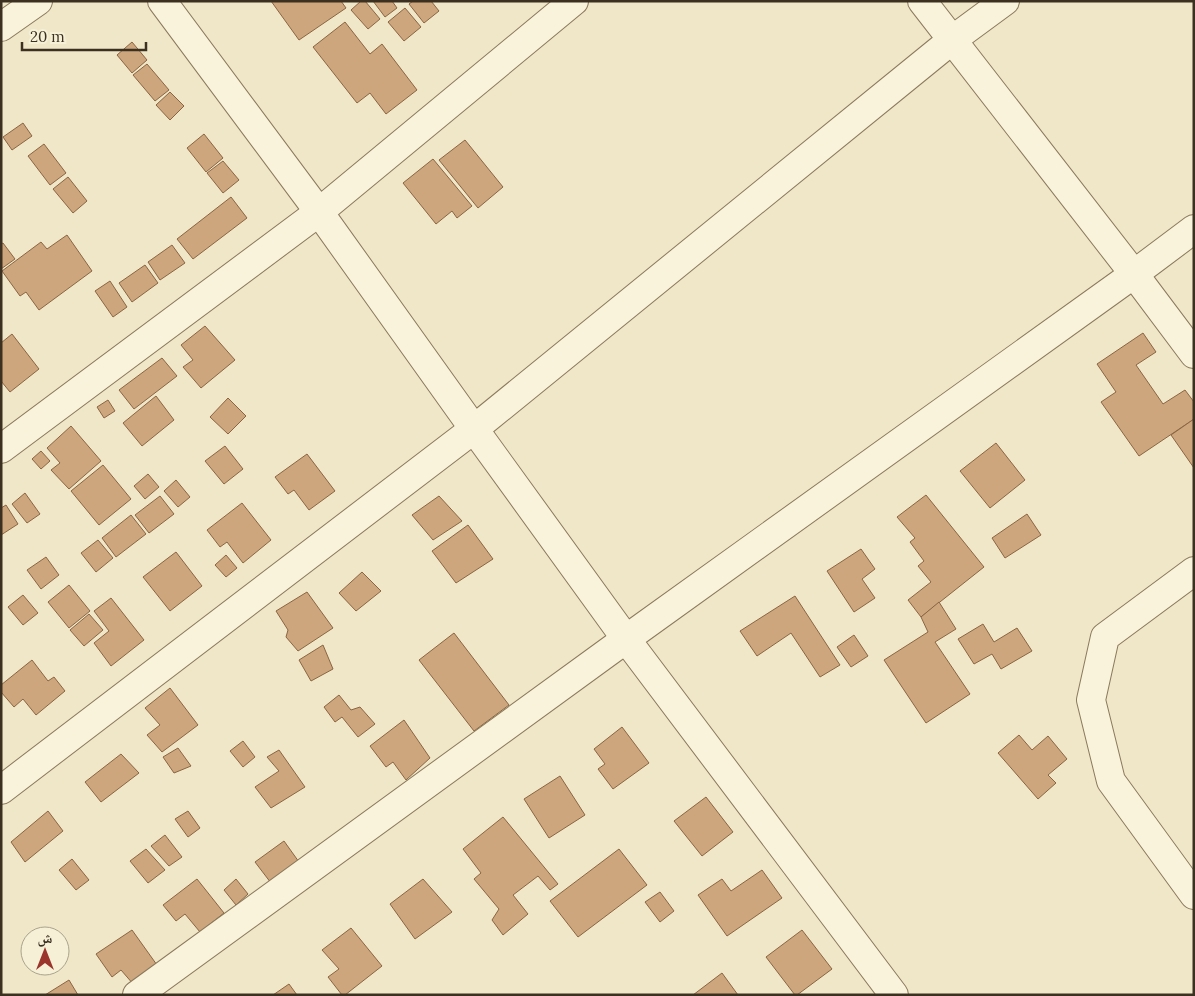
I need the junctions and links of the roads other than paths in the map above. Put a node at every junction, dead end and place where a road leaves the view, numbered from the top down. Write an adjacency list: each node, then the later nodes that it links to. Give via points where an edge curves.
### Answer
1 (38, 1): 6 (street)
2 (162, 1): 8 (street)
3 (574, 1): 8 (street)
4 (922, 1): 7 (street)
5 (1005, 1): 7 (street)
6 (1, 27)
7 (952, 40): 10 (street); 12 (street)
8 (319, 212): 12 (street); 13 (street)
9 (1194, 229): 10 (street)
10 (1134, 274): 11 (street); 15 (street)
11 (1194, 354)
12 (474, 429): 15 (street); 16 (street)
13 (1, 448)
14 (1194, 571): 17 (street, via 1105,636 1091,700 1110,781)
15 (626, 639): 18 (street); 19 (street)
16 (1, 790)
17 (1194, 895)
18 (137, 995)
19 (894, 995)

